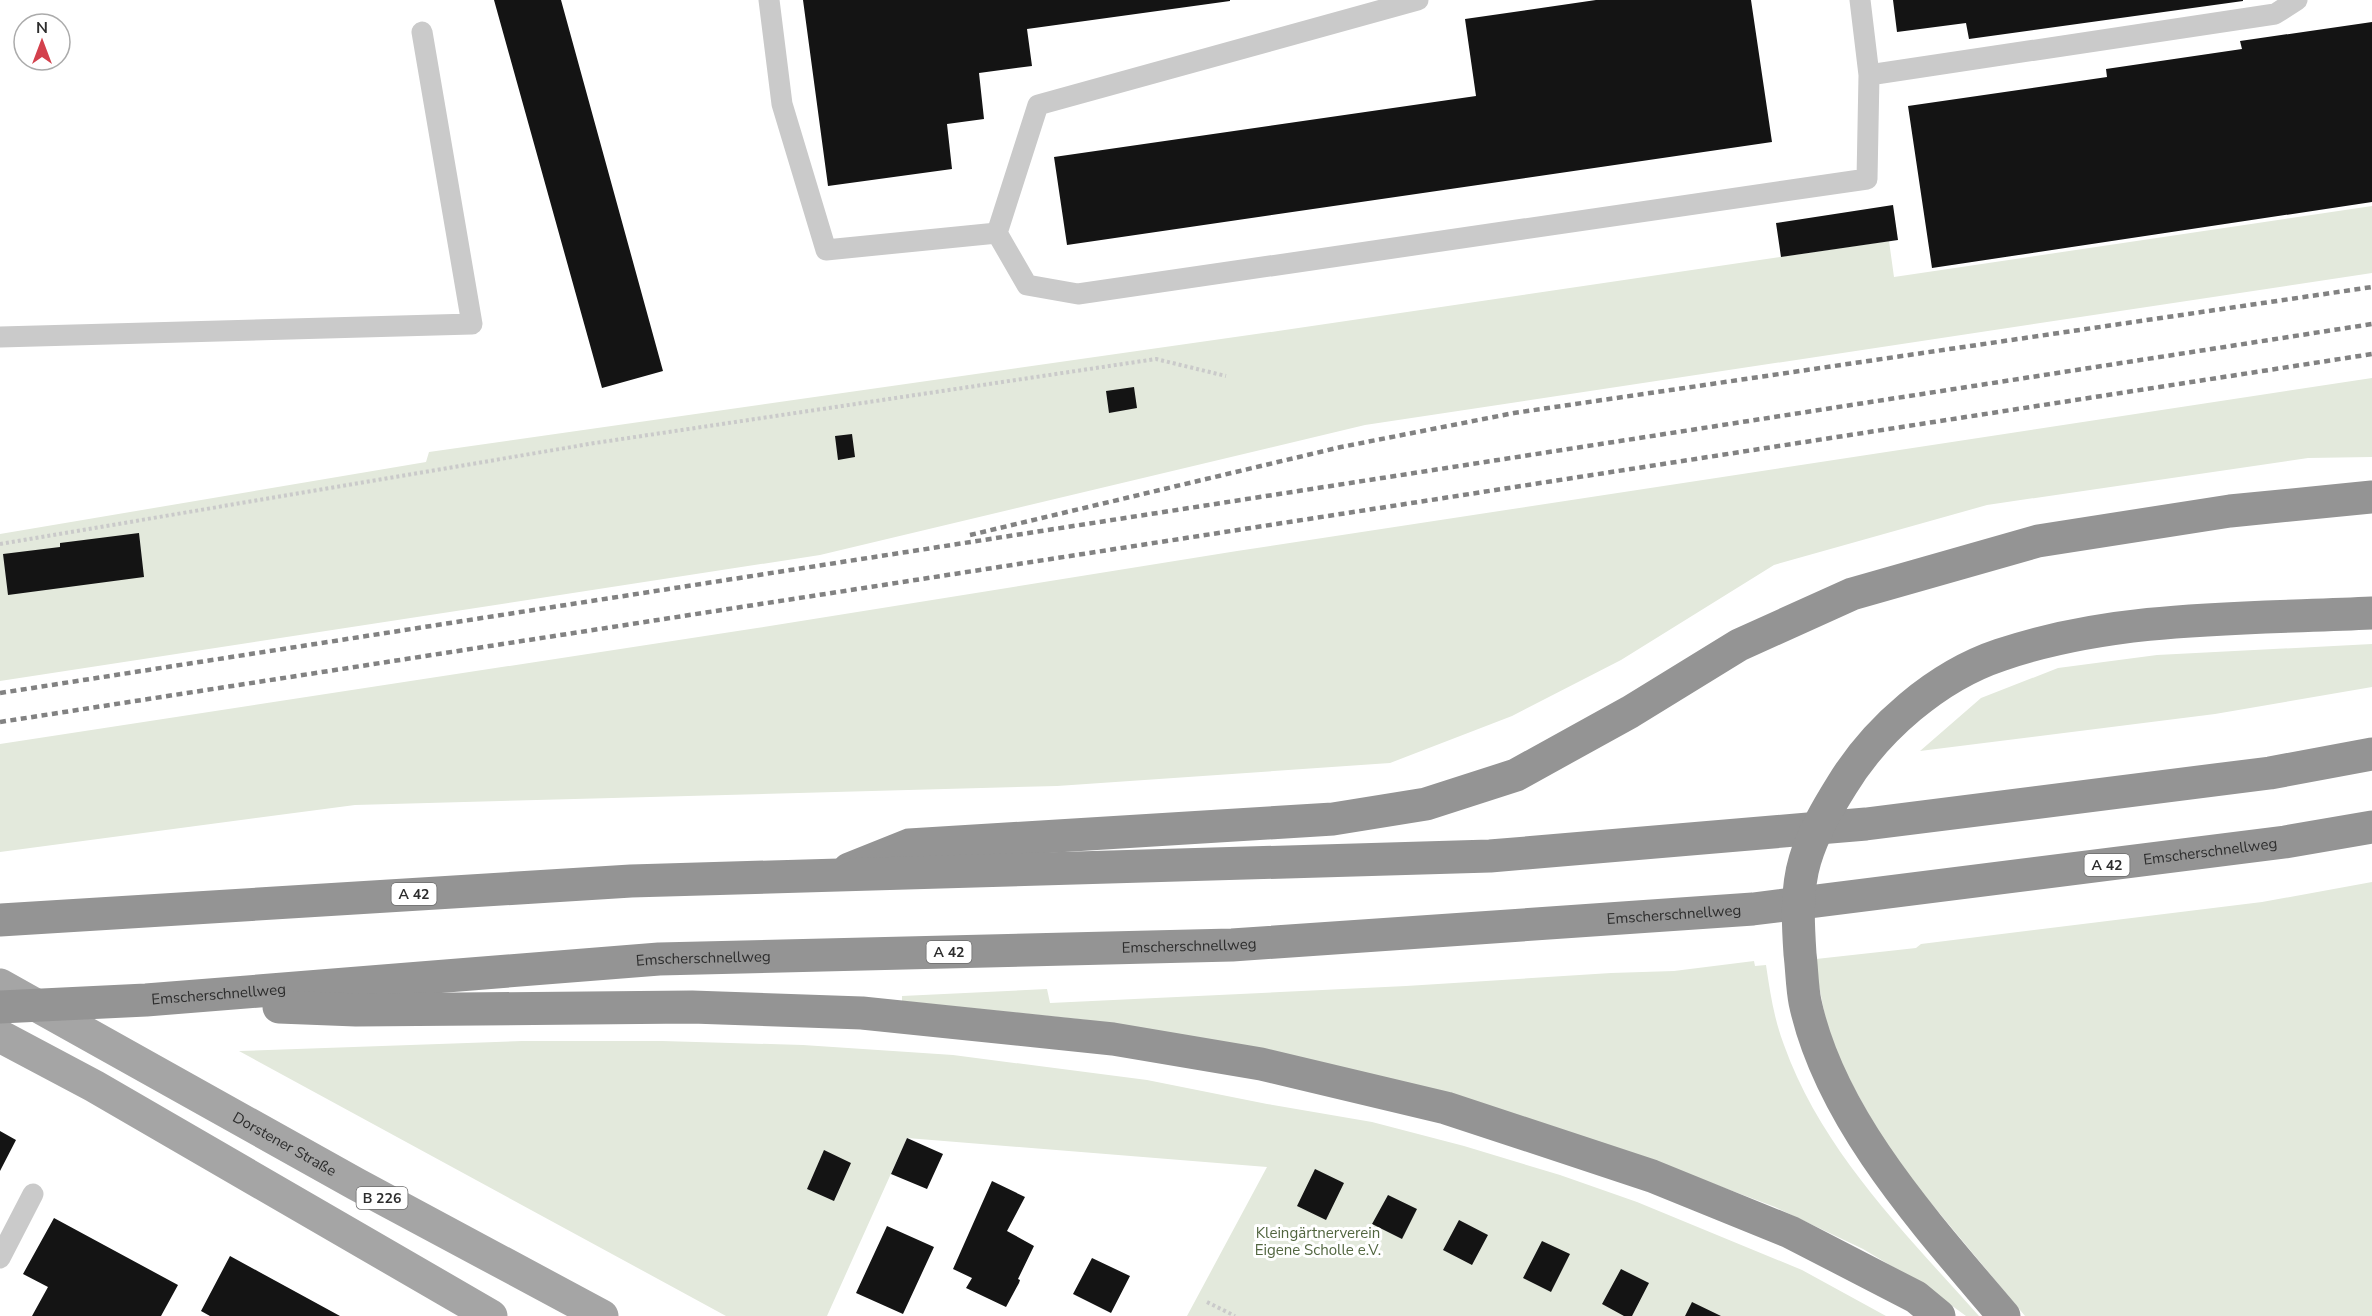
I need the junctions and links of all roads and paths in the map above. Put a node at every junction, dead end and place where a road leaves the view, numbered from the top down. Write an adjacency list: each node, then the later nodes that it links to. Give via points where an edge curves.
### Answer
1 (769, 0): 7 (lane, via 782,104 826,249)
2 (1418, 0): 7 (lane, via 1038,105)
3 (1860, 0): 6 (lane)
4 (2297, 0): 6 (lane, via 2275,14)
5 (422, 33): 8 (lane, via 472,324)
6 (1869, 75): 7 (lane, via 1867,179 1078,294 1027,285)
7 (997, 233)
8 (0, 337)
9 (1226, 375): 11 (path, via 1156,359 595,443)
10 (2372, 497): 15 (highway, via 2230,511 2038,541 1852,594 1739,645 1516,775 1426,804 1333,819 909,844)
11 (0, 544)
12 (2372, 613): 28 (highway, via 2116,628 2049,640 1996,656 1947,681 1891,723 1852,769 1819,822 1804,861 1797,919 1804,1001 1821,1057 1852,1120 1929,1227)
13 (2372, 754): 15 (highway, A 42, via 2270,773 1866,824 1490,856)
14 (2372, 827): 18 (highway, Emscherschnellweg / A 42, via 2285,842 1753,909 1232,945 658,959)
15 (829, 877): 16 (highway, A 42, via 631,881)
16 (0, 920)
17 (0, 985): 25 (main road, Dorstener Straße / B 226)
18 (146, 1000): 19 (highway, Emscherschnellweg / A 42); 27 (highway, via 356,1010 692,1007 862,1012 1113,1039 1261,1064 1446,1108 1652,1176 1790,1232 1916,1298)
19 (0, 1008)
20 (0, 1036): 24 (main road, via 94,1086)
21 (33, 1194): 22 (lane)
22 (0, 1258)
23 (1207, 1302): 26 (path)
24 (491, 1316)
25 (602, 1316)
26 (1235, 1316)
27 (1940, 1316)
28 (2004, 1316)

